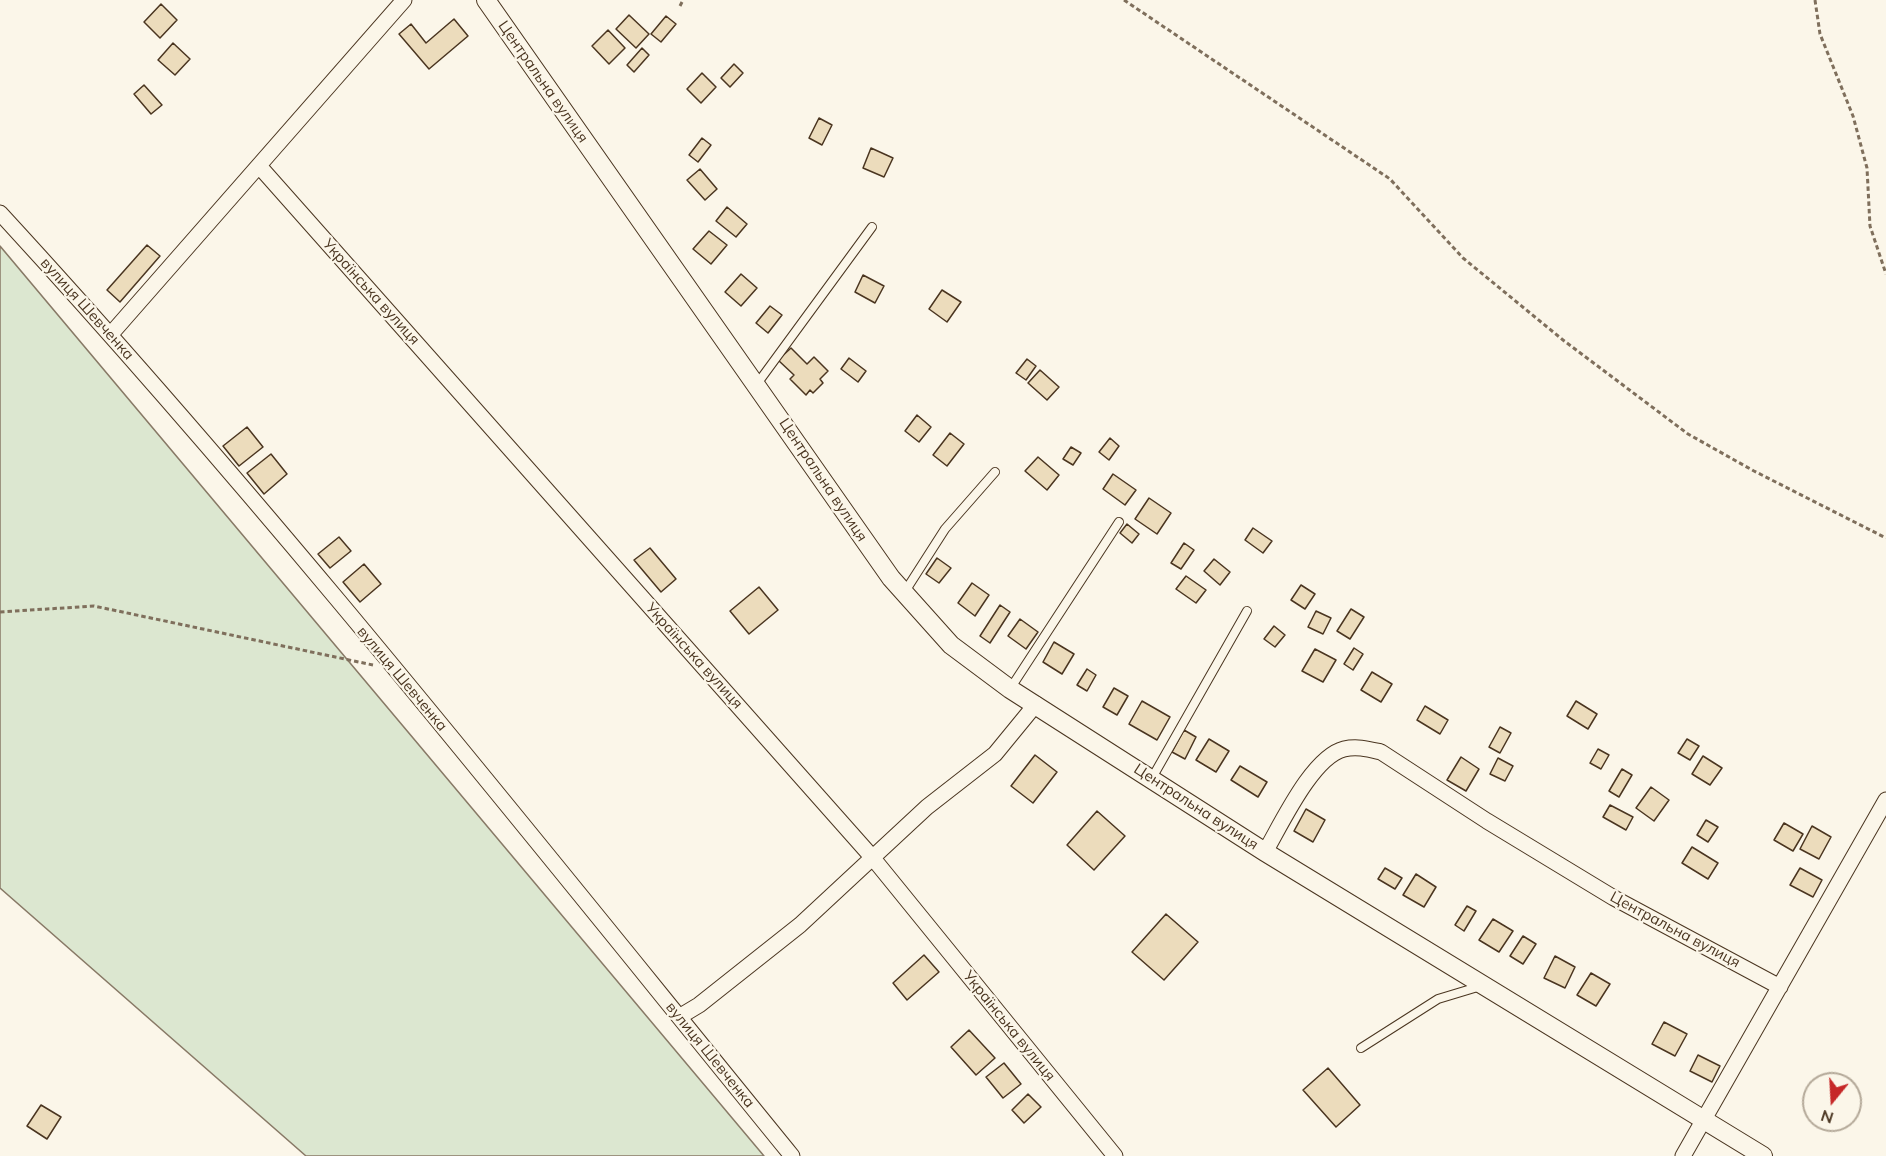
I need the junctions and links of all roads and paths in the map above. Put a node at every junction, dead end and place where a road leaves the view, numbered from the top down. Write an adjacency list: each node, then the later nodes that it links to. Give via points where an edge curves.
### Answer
1 (404, 0): 7 (street)
2 (486, 0): 12 (street, Центральна вулиця)
3 (683, 0): 6 (path)
4 (1124, 0): 15 (path, via 1389,179 1463,258 1688,434)
5 (1815, 0): 10 (path, via 1820,34 1853,116 1867,168 1870,226)
6 (680, 6)
7 (260, 167): 11 (street); 25 (street, Українська вулиця)
8 (0, 213): 11 (street, вулиця Шевченка)
9 (872, 227): 12 (lane)
10 (1886, 274)
11 (111, 334): 19 (street, вулиця Шевченка)
12 (757, 384): 16 (street, Центральна вулиця)
13 (995, 472): 16 (lane, via 945,529)
14 (1119, 522): 20 (lane)
15 (1886, 538)
16 (904, 593): 20 (street, Центральна вулиця, via 951,645)
17 (1247, 611): 22 (lane)
18 (0, 612): 19 (path, via 94,606)
19 (395, 670): 28 (street, вулиця Шевченка)
20 (1010, 689): 21 (street, Центральна вулиця)
21 (1036, 704): 22 (street, Центральна вулиця); 25 (street, via 995,754 927,807)
22 (1152, 778): 24 (street, Центральна вулиця)
23 (1886, 800): 27 (street)
24 (1265, 852): 26 (street, Центральна вулиця); 27 (street, Центральна вулиця, via 1322,761 1342,749 1361,747 1381,752 1614,897)
25 (872, 857): 28 (street, via 800,925); 32 (street, Українська вулиця)
26 (1482, 985): 29 (lane, via 1438,999); 30 (street, Центральна вулиця)
27 (1780, 987): 30 (street)
28 (679, 1017): 31 (street, вулиця Шевченка)
29 (1361, 1048)
30 (1703, 1121): 33 (street); 34 (street, Центральна вулиця)
31 (792, 1156)
32 (1115, 1156)
33 (1683, 1156)
34 (1763, 1156)

